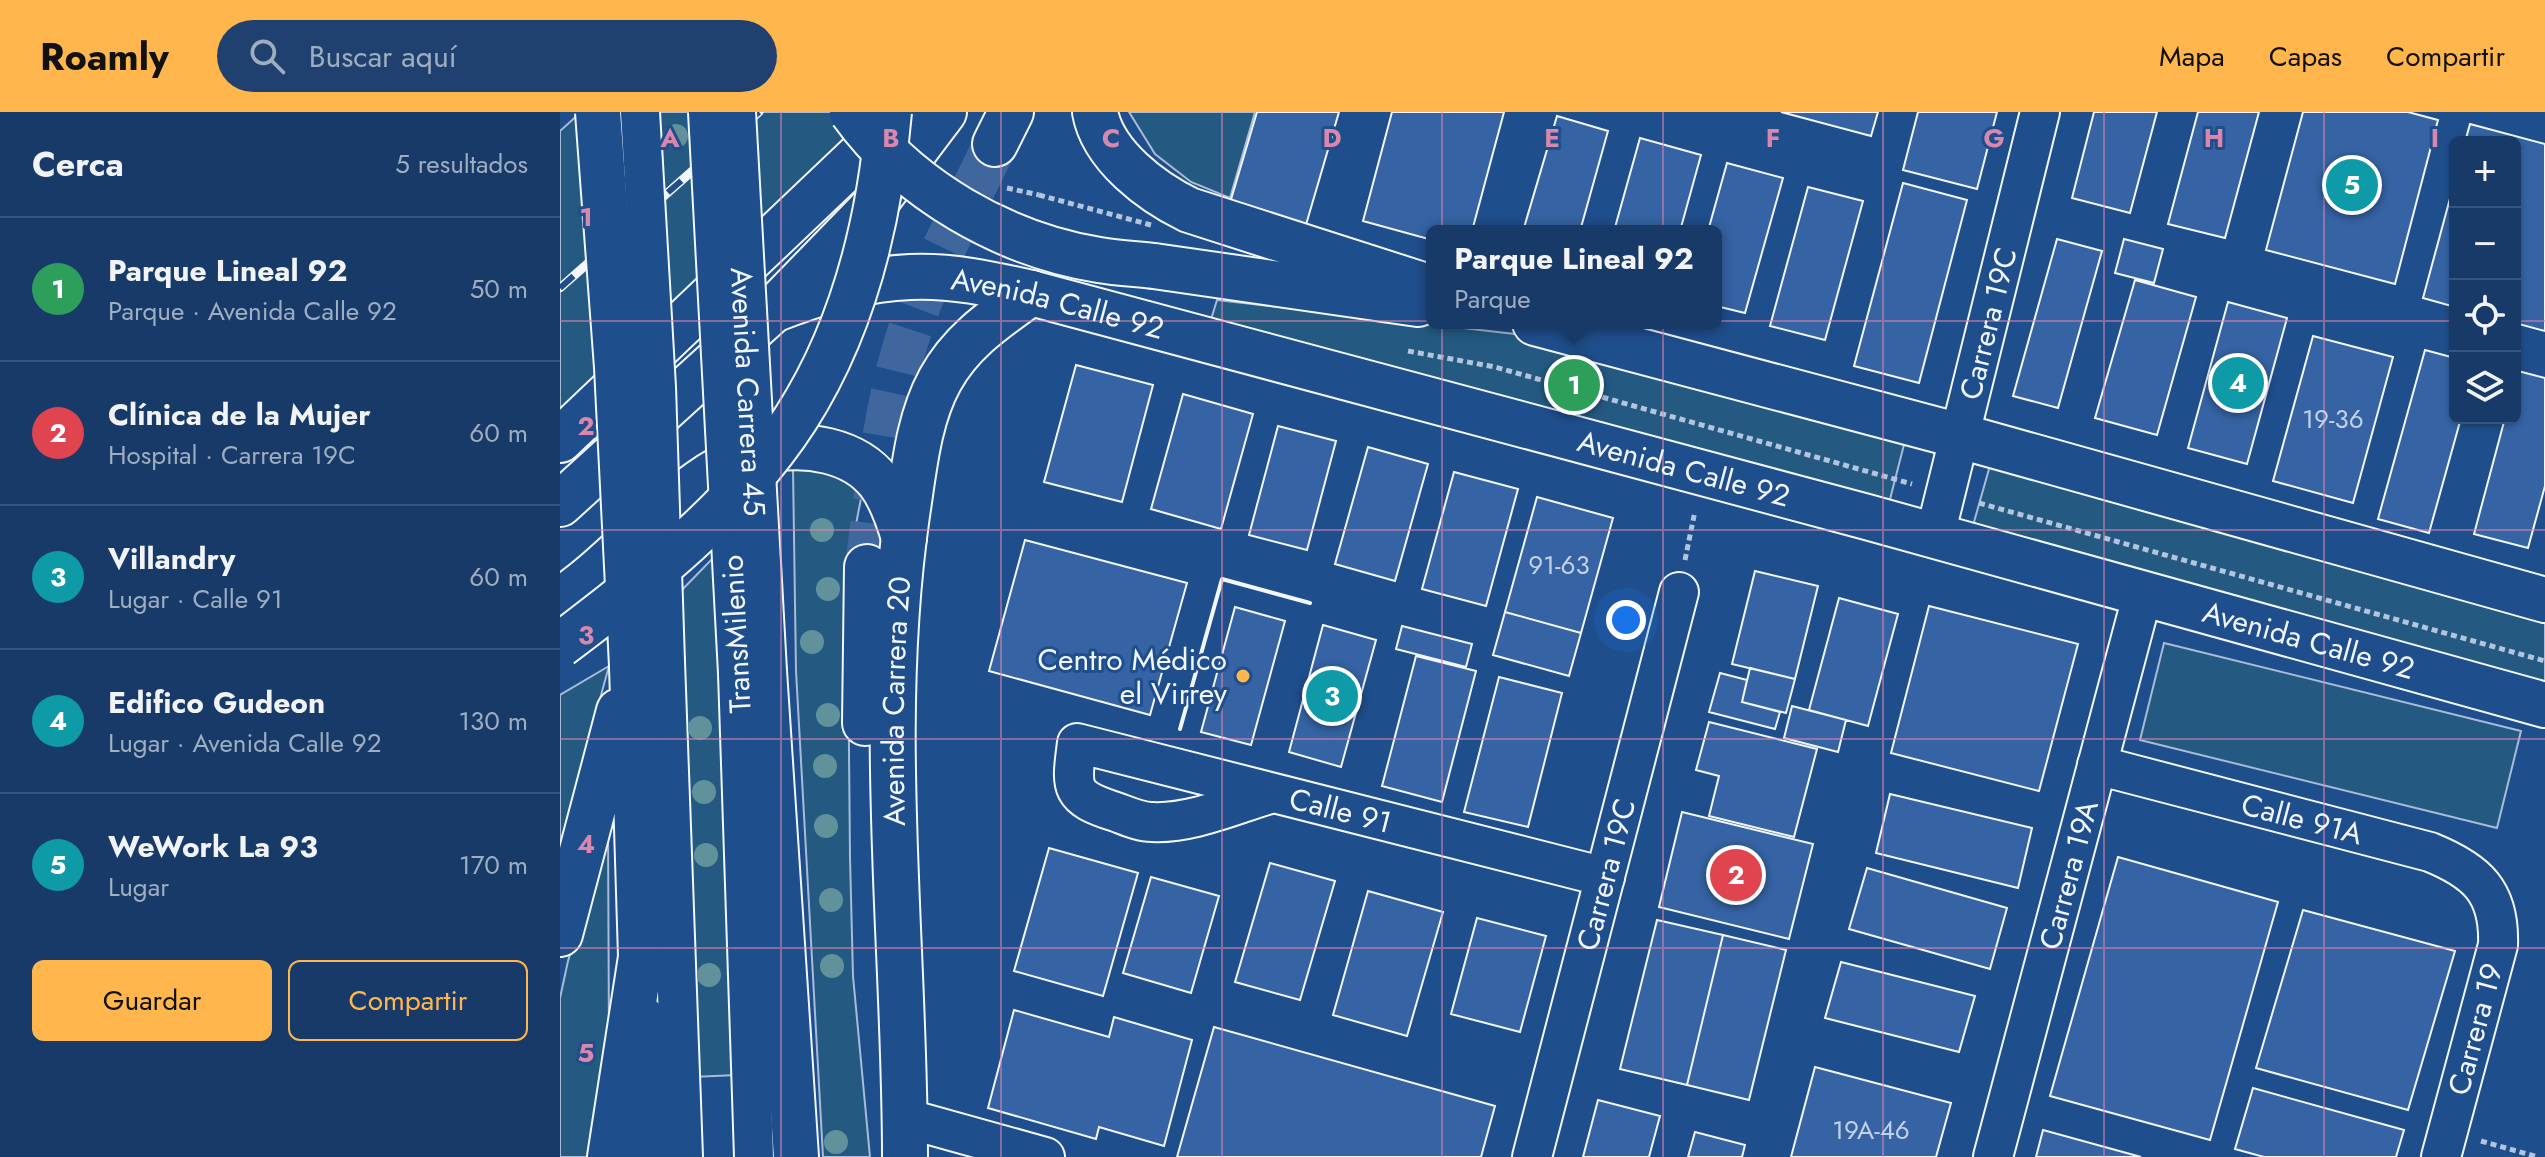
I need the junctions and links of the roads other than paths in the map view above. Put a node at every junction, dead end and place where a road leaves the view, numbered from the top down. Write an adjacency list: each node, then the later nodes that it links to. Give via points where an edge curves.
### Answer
1 (598, 112): 27 (main road, bridge, via 617,367)
2 (640, 112): 27 (street, bridge, via 656,387)
3 (708, 112): 28 (street, TransMilenio, bridge)
4 (733, 112): 28 (main road, Avenida Carrera 45, bridge)
5 (852, 112): 13 (main road, Avenida Calle 92, bridge, via 899,164 943,198 1044,247 1098,260 1157,248)
6 (889, 112): 26 (main road, Avenida Carrera 45, bridge, via 885,168 867,254 844,325 796,419 766,460 699,531)
7 (905, 112): 17 (main road)
8 (944, 112): 14 (main road, via 870,210)
9 (1095, 112): 11 (main road, via 1113,150 1162,197)
10 (2040, 112): 16 (street, Carrera 19C)
11 (1426, 286)
12 (1031, 293): 14 (main road, Avenida Calle 92, via 909,277 813,294); 19 (main road, Avenida Calle 92); 20 (main road, Avenida Carrera 20, via 959,350 939,381 923,422)
13 (1426, 305)
14 (773, 310): 18 (main road)
15 (1558, 329): 16 (main road)
16 (1960, 436): 19 (street, Carrera 19C); 25 (main road)
17 (560, 440)
18 (560, 504)
19 (1935, 535): 23 (main road, Avenida Calle 92)
20 (904, 538): 24 (main road, via 884,485 863,467 815,448 768,449 703,479); 36 (main road, Avenida Carrera 20, via 894,738)
21 (867, 567): 43 (main road, via 865,757)
22 (1679, 592): 32 (street, Carrera 19C)
23 (2143, 593): 29 (main road, Avenida Calle 92); 30 (street, Carrera 19A)
24 (560, 600)
25 (2545, 600)
26 (560, 645)
27 (648, 664): 34 (main road); 35 (main road); 40 (street)
28 (751, 672): 41 (street, TransMilenio); 42 (main road)
29 (2545, 705)
30 (2097, 765): 33 (street, Calle 91A, via 2430,852 2475,877); 46 (street, Carrera 19A)
31 (1273, 793): 31 (street, Calle 91, via 1077,743 1076,791 1087,802 1148,822 1175,822); 32 (street, Calle 91)
32 (1605, 877): 45 (street, Carrera 19C)
33 (2492, 901): 37 (street, Carrera 19, via 2498,945)
34 (560, 934)
35 (641, 957): 38 (main road); 39 (main road)
36 (905, 1137): 44 (street)
37 (2444, 1144)
38 (610, 1157)
39 (646, 1157)
40 (683, 1157)
41 (754, 1157)
42 (796, 1157)
43 (884, 1157)
44 (1045, 1157)
45 (1532, 1157)
46 (1993, 1157)

